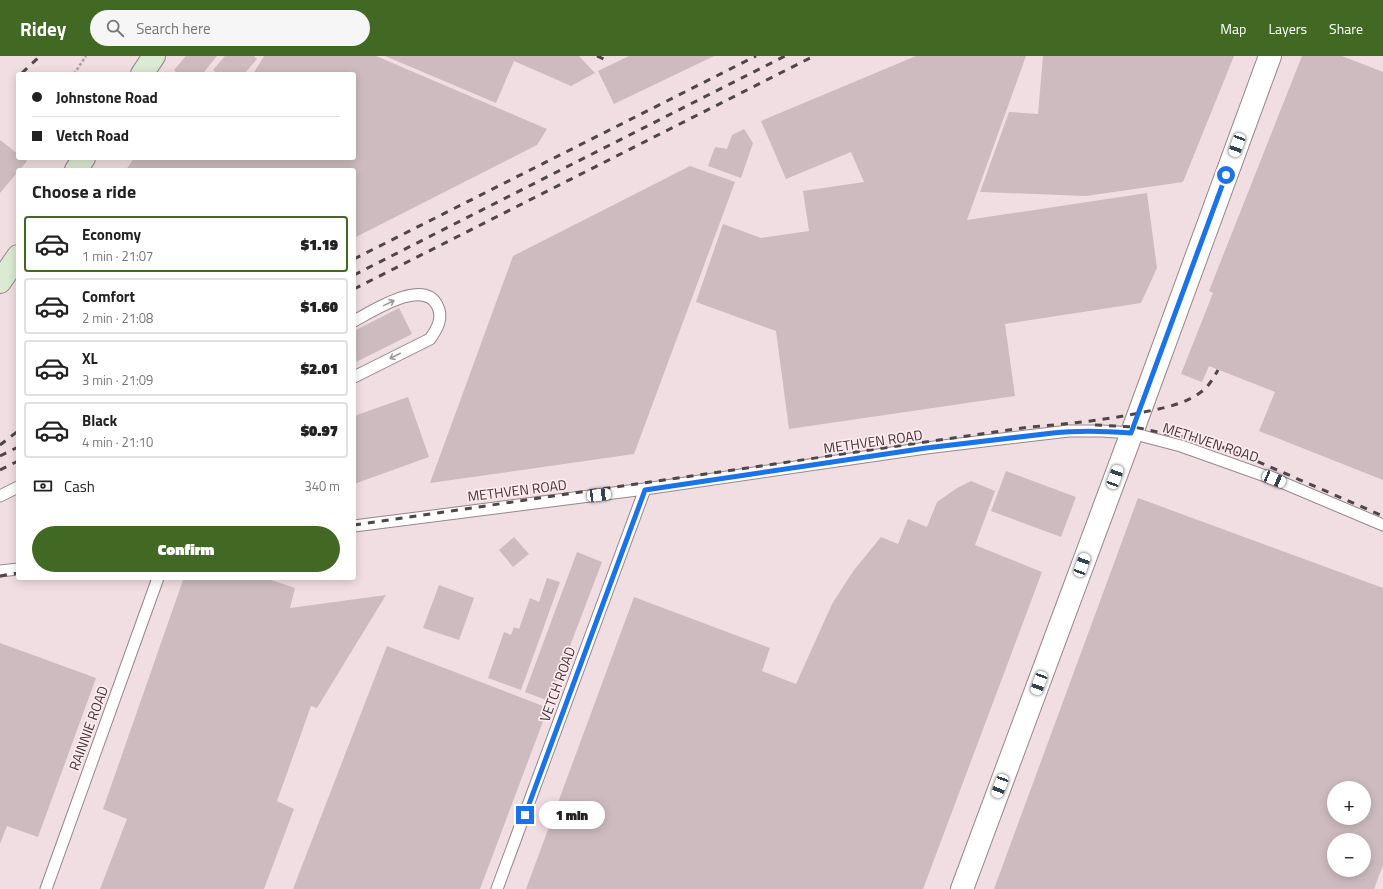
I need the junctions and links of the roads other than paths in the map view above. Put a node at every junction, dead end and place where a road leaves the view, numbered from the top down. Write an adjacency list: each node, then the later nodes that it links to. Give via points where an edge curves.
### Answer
1 (154, 56): 3 (street)
2 (1270, 56): 8 (street)
3 (143, 72)
4 (16, 259): 5 (street)
5 (0, 282)
6 (356, 319): 7 (lane, one-way to 7, via 416,294 435,301 440,314 440,322 430,339)
7 (356, 376)
8 (1131, 433): 10 (lane, METHVEN ROAD, via 1069,431 926,448); 12 (lane, METHVEN ROAD, via 1181,446 1274,479); 19 (street)
9 (16, 489): 11 (lane)
10 (645, 490): 13 (lane, METHVEN ROAD); 18 (lane, VETCH ROAD)
11 (0, 496)
12 (1383, 524)
13 (356, 526)
14 (16, 568): 15 (lane)
15 (0, 571)
16 (157, 580): 17 (lane, RAINNIE ROAD)
17 (46, 889)
18 (498, 889)
19 (962, 889)

